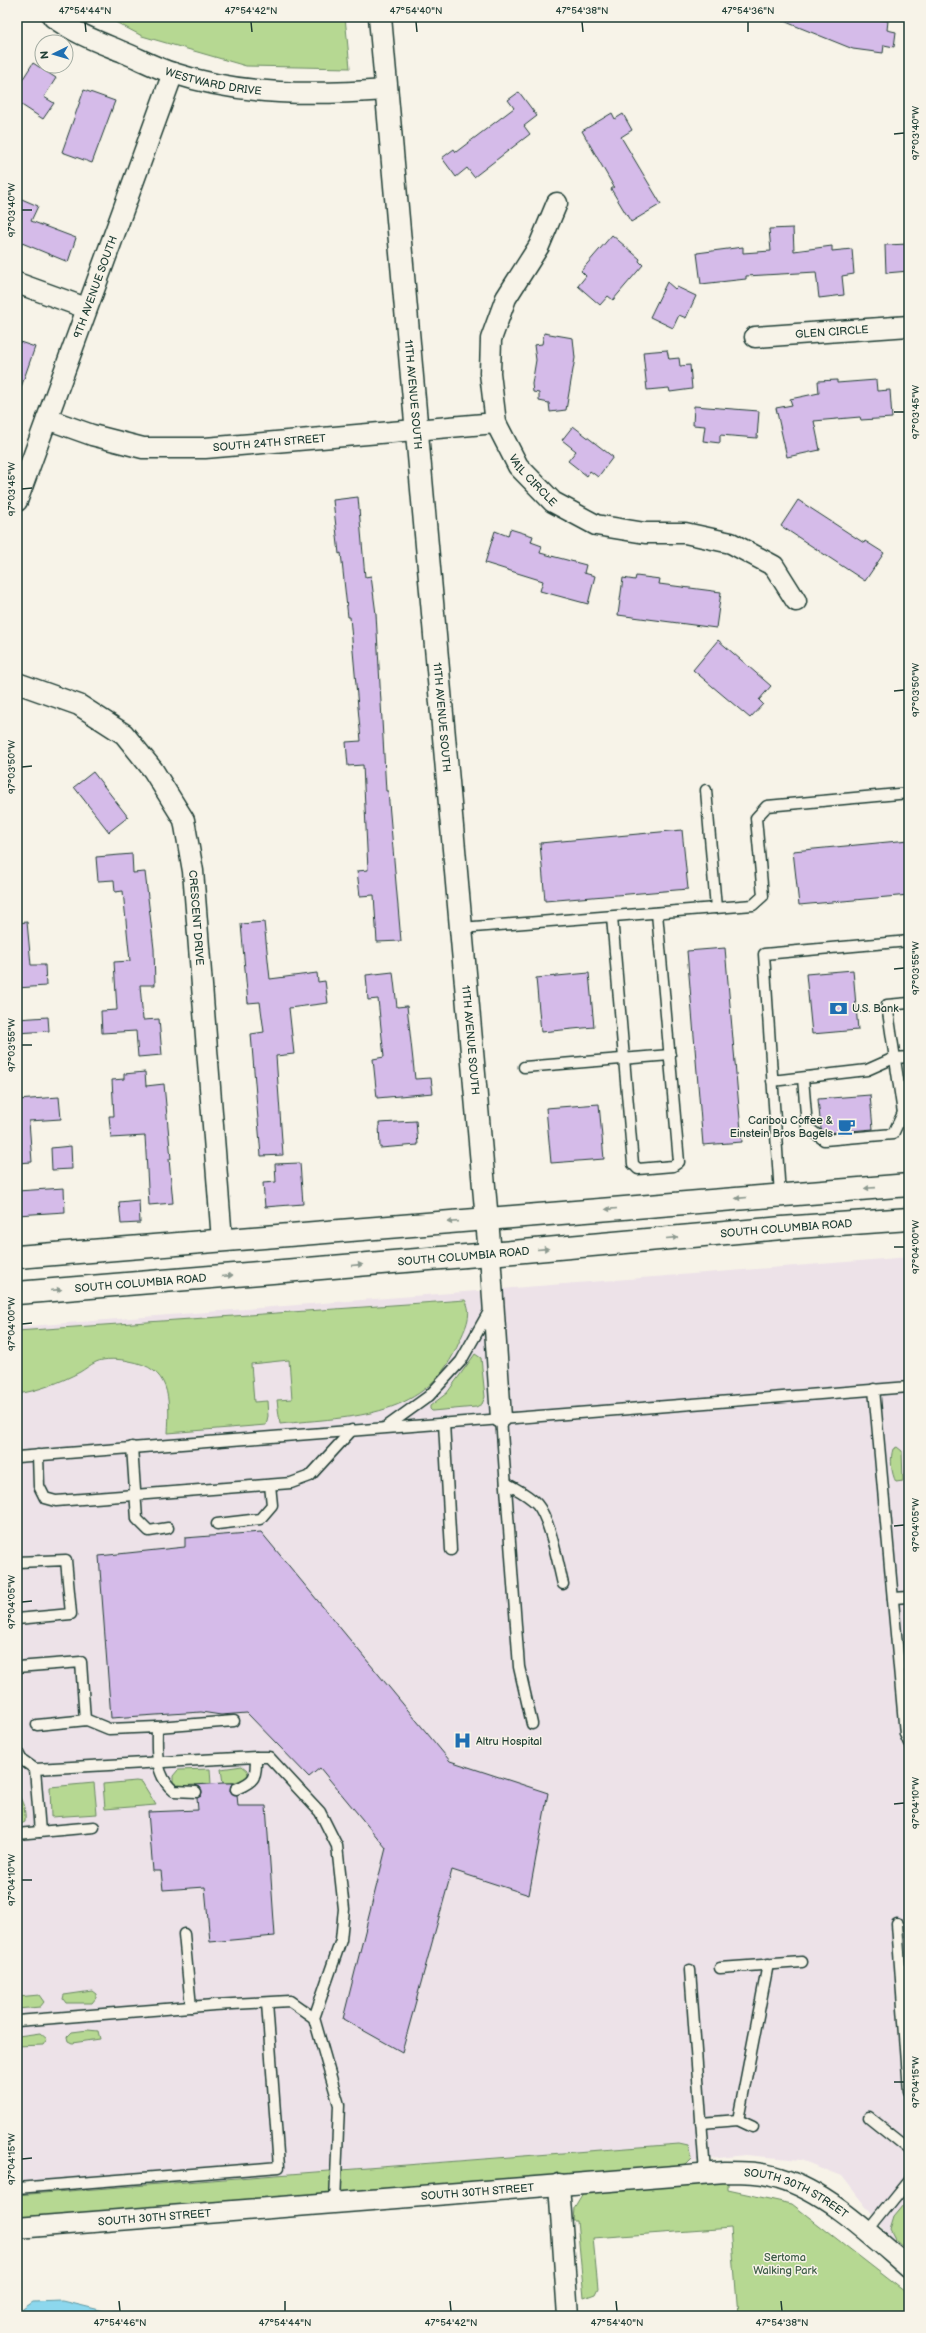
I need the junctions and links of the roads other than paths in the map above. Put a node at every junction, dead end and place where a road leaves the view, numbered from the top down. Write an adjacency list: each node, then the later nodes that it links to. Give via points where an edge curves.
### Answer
1 (53, 17): 3 (street, WESTWARD DRIVE, via 69,30)
2 (380, 17): 4 (main road, 11TH AVENUE SOUTH)
3 (173, 73): 4 (street, WESTWARD DRIVE, via 222,85 280,93 334,94); 7 (street, 9TH AVENUE SOUTH)
4 (386, 90): 12 (main road, 11TH AVENUE SOUTH)
5 (557, 203): 11 (street, VAIL CIRCLE, via 540,246 506,298 491,338 490,373)
6 (17, 283): 7 (street)
7 (86, 308): 10 (street, 9TH AVENUE SOUTH)
8 (909, 326): 9 (street, GLEN CIRCLE)
9 (756, 337)
10 (47, 419): 12 (street, SOUTH 24TH STREET, via 92,435 143,448 205,448); 13 (street, 9TH AVENUE SOUTH)
11 (496, 423): 12 (street, SOUTH 24TH STREET); 14 (street, VAIL CIRCLE, via 518,466 553,502 596,525 645,533 685,533 731,543 774,566)
12 (416, 430): 21 (main road, 11TH AVENUE SOUTH)
13 (17, 502)
14 (796, 601)
15 (17, 683): 36 (street, CRESCENT DRIVE, via 79,705 124,734 153,770 184,820 193,871)
16 (706, 790): 18 (lane)
17 (909, 793): 18 (lane, via 767,806 756,818 763,896 753,905)
18 (716, 908): 19 (lane)
19 (657, 913): 20 (lane); 24 (lane)
20 (612, 917): 21 (lane); 27 (lane)
21 (460, 928): 35 (main road, 11TH AVENUE SOUTH)
22 (909, 941): 30 (lane, via 764,954)
23 (909, 1003): 26 (lane, via 887,1005)
24 (670, 1055): 27 (lane); 27 (lane, via 679,1162 673,1166 638,1169 633,1164)
25 (909, 1057): 26 (lane)
26 (894, 1058): 29 (lane, via 867,1070); 31 (lane)
27 (624, 1059): 28 (lane)
28 (524, 1067)
29 (803, 1078): 30 (lane); 31 (lane, via 807,1127 824,1140 894,1134)
30 (772, 1081): 33 (lane)
31 (906, 1113)
32 (909, 1185): 33 (main road, one-way to 33)
33 (780, 1195): 35 (main road, one-way to 35)
34 (909, 1219): 37 (main road, SOUTH COLUMBIA ROAD, one-way to 34)
35 (487, 1220): 36 (main road, one-way to 36); 37 (main road, 11TH AVENUE SOUTH)
36 (222, 1240): 38 (main road)
37 (490, 1254): 39 (main road, SOUTH COLUMBIA ROAD, one-way to 37); 40 (street, 11TH AVENUE SOUTH)
38 (17, 1257)
39 (17, 1293)
40 (493, 1304): 43 (street, 11TH AVENUE SOUTH); 45 (lane, via 461,1361 429,1396)
41 (909, 1387): 42 (lane)
42 (874, 1389): 43 (lane); 59 (lane)
43 (501, 1418): 44 (lane); 50 (lane)
44 (444, 1423): 45 (lane); 55 (lane)
45 (386, 1428): 46 (lane)
46 (352, 1430): 47 (lane); 51 (lane, via 310,1476 291,1483)
47 (132, 1448): 48 (lane); 52 (lane)
48 (38, 1455): 49 (lane); 52 (lane, via 39,1486 45,1498 56,1501)
49 (17, 1456)
50 (506, 1483): 57 (lane, via 538,1505 550,1532); 64 (lane, via 519,1667)
51 (270, 1485): 52 (lane); 53 (lane, via 272,1505 260,1520)
52 (134, 1495): 54 (lane, via 137,1519 149,1531)
53 (217, 1524)
54 (168, 1528)
55 (450, 1550)
56 (17, 1562): 60 (lane, via 66,1560 71,1614)
57 (563, 1584)
58 (909, 1596): 59 (lane)
59 (893, 1598): 67 (lane, via 904,1734)
60 (17, 1619)
61 (17, 1667): 62 (lane, via 81,1662)
62 (85, 1720): 65 (lane); 66 (lane, via 109,1729)
63 (234, 1721): 66 (lane)
64 (532, 1724)
65 (37, 1725)
66 (157, 1727): 70 (lane)
67 (909, 1743)
68 (17, 1751): 71 (lane, via 21,1759)
69 (256, 1757): 70 (lane); 72 (lane, via 256,1775 250,1783); 85 (lane, via 269,1757 320,1812 337,1846 344,1909 341,1940)
70 (158, 1763): 71 (lane); 73 (lane, via 161,1777 174,1791)
71 (35, 1769): 75 (lane)
72 (236, 1789)
73 (196, 1792)
74 (94, 1827): 75 (lane)
75 (40, 1832): 76 (lane)
76 (17, 1834)
77 (897, 1924): 87 (lane)
78 (184, 1934): 84 (lane)
79 (802, 1962): 80 (lane)
80 (768, 1964): 81 (lane); 89 (lane)
81 (720, 1968)
82 (690, 1970): 90 (lane)
83 (267, 2003): 84 (lane); 85 (lane, via 290,2001); 96 (lane, via 279,2168)
84 (191, 2007): 86 (lane)
85 (314, 2018): 97 (lane, via 339,2105)
86 (17, 2021)
87 (909, 2091)
88 (870, 2117): 92 (lane)
89 (738, 2120): 90 (lane); 91 (lane)
90 (701, 2123): 93 (lane)
91 (754, 2127)
92 (909, 2149)
93 (705, 2174): 95 (street, SOUTH 30TH STREET); 99 (street, SOUTH 30TH STREET, via 747,2172 780,2178 817,2194)
94 (909, 2180): 99 (lane)
95 (559, 2184): 97 (street, SOUTH 30TH STREET); 101 (street)
96 (17, 2188)
97 (335, 2202): 98 (street, SOUTH 30TH STREET)
98 (17, 2228)
99 (867, 2232): 100 (street, SOUTH 30TH STREET)
100 (909, 2268)
101 (568, 2316)

